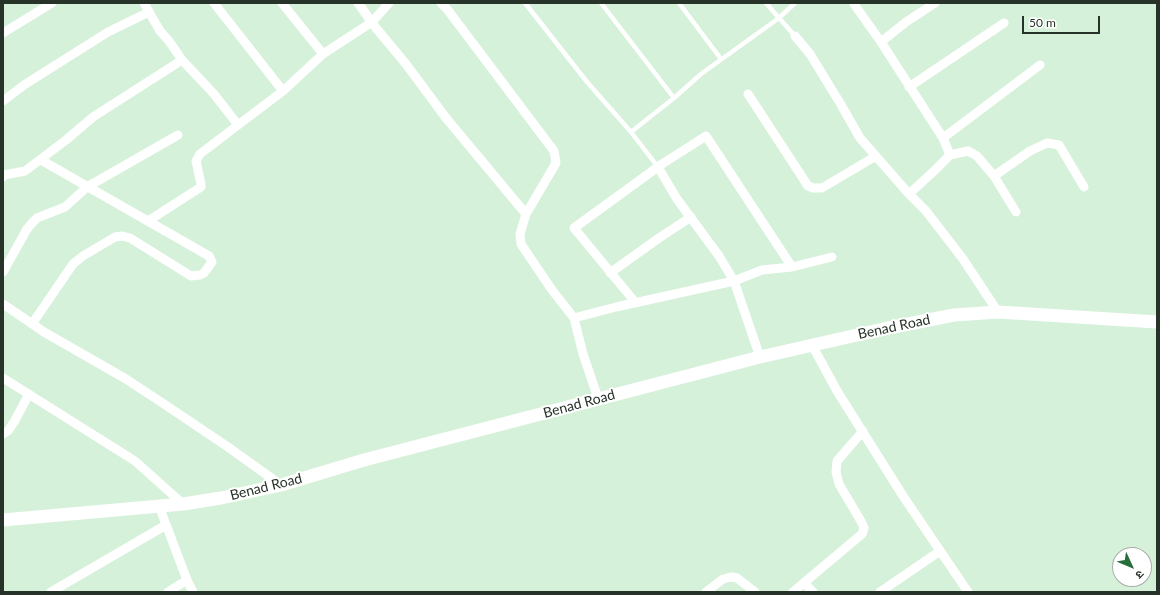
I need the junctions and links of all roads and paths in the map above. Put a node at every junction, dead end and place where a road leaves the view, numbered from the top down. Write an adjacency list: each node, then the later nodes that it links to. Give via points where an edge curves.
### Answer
1 (52, 3): 19 (street)
2 (144, 3): 15 (street)
3 (214, 3): 27 (street)
4 (282, 3): 22 (street)
5 (358, 3): 17 (street)
6 (389, 3): 17 (street)
7 (441, 3): 45 (street, via 554,152 556,163)
8 (526, 3): 32 (lane, via 587,82)
9 (601, 3): 29 (lane)
10 (679, 3): 23 (lane)
11 (766, 3): 16 (lane)
12 (795, 3): 16 (lane)
13 (935, 3): 21 (street)
14 (854, 4): 21 (street)
15 (149, 12): 24 (street); 30 (street, via 108,32)
16 (779, 18): 20 (lane); 23 (lane)
17 (372, 22): 22 (street); 45 (street, via 446,118)
18 (1004, 23): 26 (street)
19 (3, 32)
20 (795, 36): 36 (street, via 810,54 860,138)
21 (881, 42): 26 (street)
22 (323, 54): 27 (street)
23 (721, 59): 29 (lane)
24 (182, 60): 31 (street, via 214,94); 37 (street, via 93,118)
25 (1040, 65): 34 (street)
26 (909, 87): 34 (street)
27 (283, 90): 31 (street)
28 (748, 94): 36 (street, via 808,186 822,188)
29 (674, 98): 32 (lane)
30 (3, 101)
31 (238, 125): 47 (street, via 200,154 196,161 201,187)
32 (631, 132): 38 (lane)
33 (178, 135): 41 (street)
34 (943, 138): 35 (street)
35 (950, 155): 40 (street, via 968,152 977,156); 43 (street)
36 (876, 156): 43 (street)
37 (40, 160): 39 (street, via 25,171); 41 (street)
38 (658, 167): 46 (street); 49 (street, via 706,136); 51 (street, via 574,228)
39 (3, 176)
40 (994, 176): 42 (street, via 1030,151 1047,143 1059,145); 44 (street)
41 (87, 187): 47 (street); 50 (street, via 65,206 33,222)
42 (1084, 187)
43 (909, 194): 55 (street, via 926,211 963,259)
44 (1016, 212)
45 (526, 214): 56 (street, via 520,234 521,244)
46 (691, 217): 51 (street); 52 (street, via 720,256)
47 (148, 221): 58 (street, via 209,256 212,262 204,273 200,276 191,276 130,238 116,237 73,264)
48 (832, 257): 49 (street)
49 (792, 267): 52 (street, via 762,270)
50 (3, 272)
51 (610, 273): 53 (street)
52 (734, 281): 53 (street); 60 (street)
53 (635, 302): 56 (street)
54 (3, 304): 58 (street)
55 (998, 312): 57 (main road, Benad Road); 59 (main road, Benad Road, via 954,315)
56 (574, 318): 63 (street)
57 (1157, 322)
58 (32, 324): 66 (street, via 126,379)
59 (812, 345): 60 (main road, Benad Road); 64 (street)
60 (760, 357): 63 (main road, Benad Road)
61 (3, 378): 62 (street)
62 (29, 394): 65 (street, via 14,422); 67 (street, via 135,461)
63 (598, 398): 66 (main road, Benad Road, via 364,460)
64 (863, 431): 71 (street); 73 (street, via 837,461 836,472 839,484 862,523 862,534)
65 (3, 434)
66 (281, 485): 67 (main road, Benad Road)
67 (183, 504): 68 (main road, Benad Road)
68 (159, 506): 69 (main road, Benad Road); 70 (street)
69 (3, 520)
70 (166, 525): 72 (street); 74 (street)
71 (940, 551): 81 (street); 82 (street)
72 (187, 580): 75 (street); 76 (street)
73 (804, 583): 79 (street); 80 (street)
74 (51, 592)
75 (168, 592)
76 (193, 592)
77 (706, 592): 78 (street, via 723,579 731,577 737,578)
78 (755, 592)
79 (793, 592)
80 (813, 592)
81 (880, 592)
82 (968, 592)

